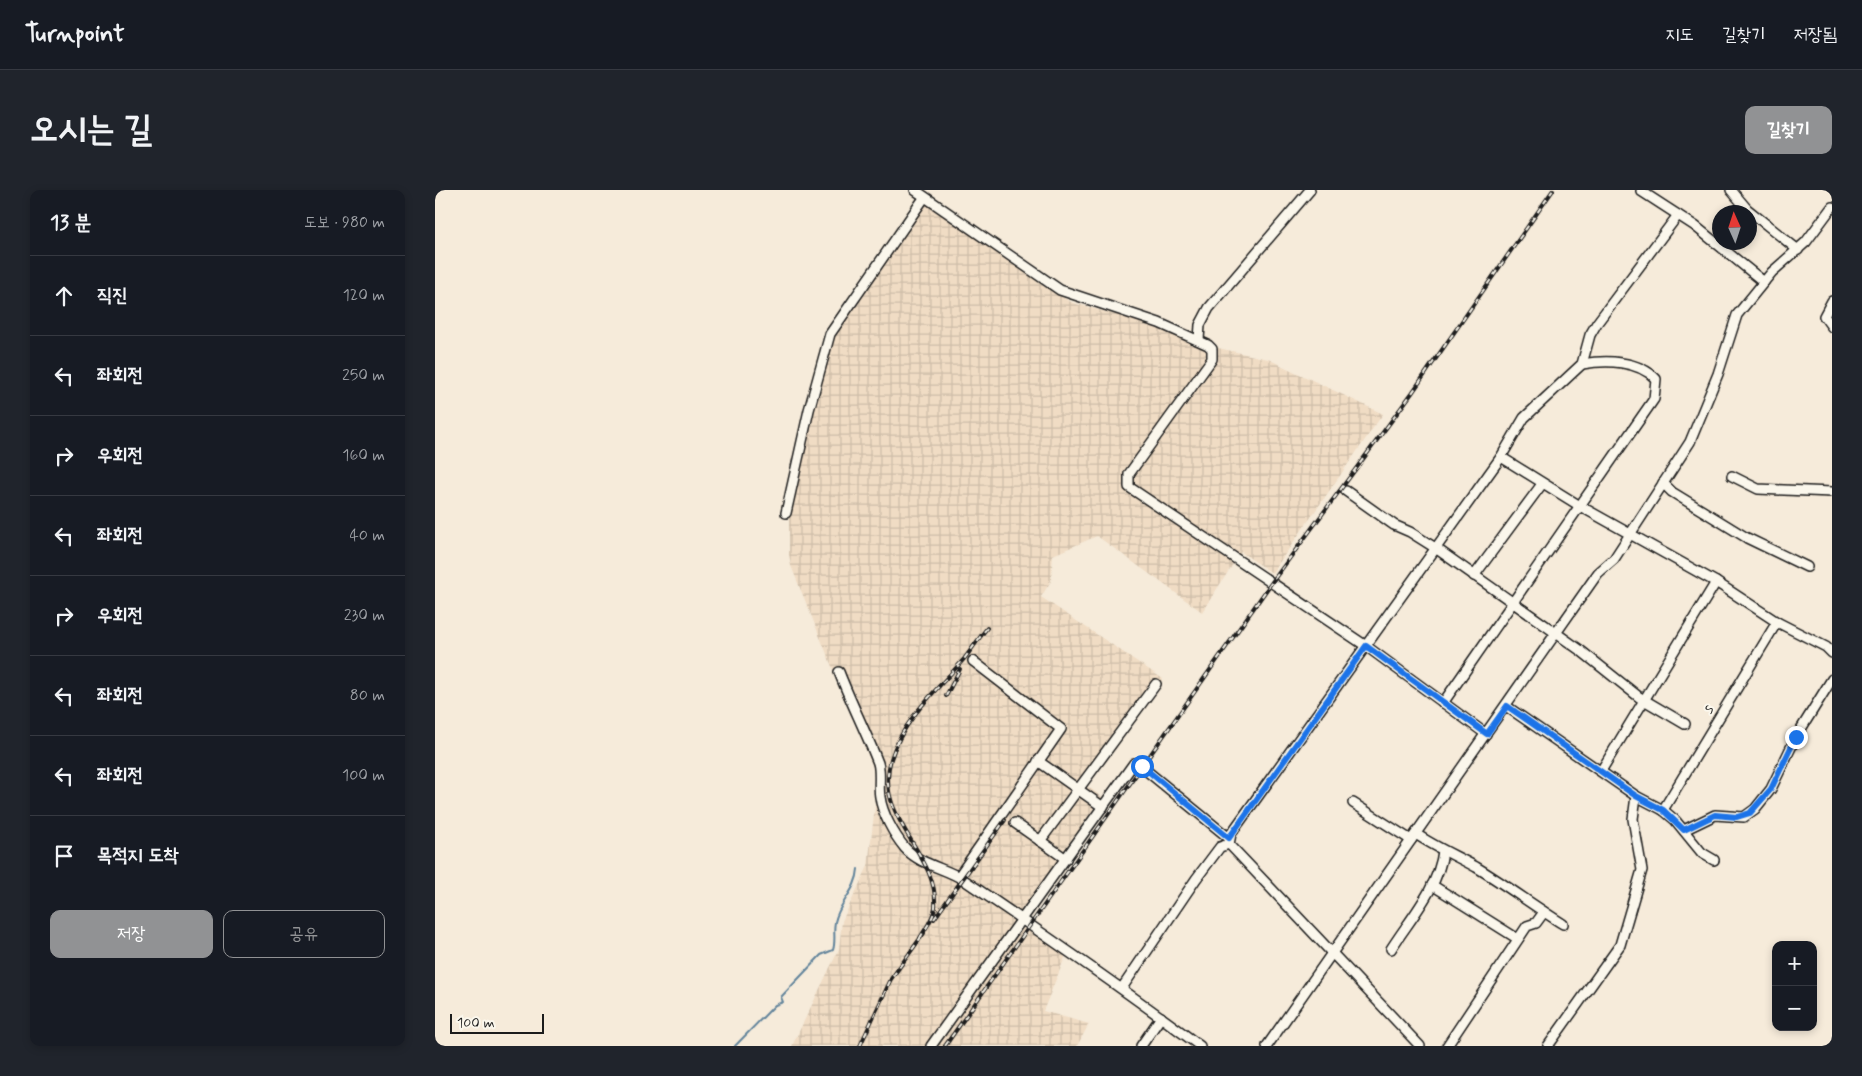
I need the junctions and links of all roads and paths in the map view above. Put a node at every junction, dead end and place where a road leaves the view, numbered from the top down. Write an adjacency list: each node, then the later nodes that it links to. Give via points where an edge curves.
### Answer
1 (915, 190): 5 (street)
2 (1310, 190): 12 (street, via 1209,308 1200,325)
3 (1731, 190): 8 (street, via 1747,209)
4 (1644, 192): 7 (street)
5 (924, 198): 12 (street, via 1059,290 1159,323); 21 (street, via 830,334)
6 (1832, 207): 8 (street)
7 (1678, 214): 9 (street); 13 (street, via 1597,323)
8 (1798, 250): 9 (street)
9 (1764, 282): 16 (street, via 1737,315 1697,429)
10 (1832, 301): 11 (street, via 1824,316)
11 (1832, 327)
12 (1199, 340): 30 (street, via 1212,349 1212,359 1129,474 1129,487)
13 (1582, 364): 14 (street, via 1524,418); 20 (street, via 1625,364 1656,379 1654,399)
14 (1501, 457): 17 (street); 23 (street)
15 (1732, 476): 19 (street, via 1759,489)
16 (1663, 483): 22 (street); 24 (street, via 1672,492 1747,538)
17 (1542, 484): 20 (street); 25 (street)
18 (1346, 491): 23 (street, via 1394,525)
19 (1832, 492)
20 (1580, 506): 22 (street); 27 (street)
21 (786, 513)
22 (1630, 534): 26 (street); 29 (street, via 1615,559 1598,573)
23 (1437, 549): 25 (street); 30 (street)
24 (1807, 567)
25 (1474, 576): 27 (street)
26 (1716, 582): 28 (street); 36 (street)
27 (1512, 604): 29 (street); 37 (street)
28 (1777, 622): 31 (street); 47 (street, s)
29 (1556, 633): 36 (street); 38 (street)
30 (1366, 646): 37 (street); 52 (street)
31 (1832, 653)
32 (973, 661): 41 (street, via 1061,727)
33 (839, 672): 56 (street, via 879,766 881,802 899,840 910,853)
34 (1832, 679): 49 (street, via 1796,737 1771,789 1755,809 1744,817 1715,815)
35 (1156, 684): 43 (street)
36 (1646, 700): 39 (street); 42 (street)
37 (1443, 703): 40 (street)
38 (1507, 706): 40 (street); 42 (street)
39 (1685, 724)
40 (1487, 734): 50 (street)
41 (1038, 762): 43 (street); 56 (street)
42 (1601, 771): 44 (street)
43 (1078, 789): 46 (street); 51 (street)
44 (1636, 796): 47 (street); 72 (street, via 1633,819 1642,870 1620,945)
45 (1353, 803): 50 (street)
46 (1103, 807): 52 (street, via 1131,766 1137,763); 54 (street)
47 (1663, 810): 49 (street)
48 (1015, 823): 51 (street)
49 (1684, 830): 55 (street, via 1702,853)
50 (1414, 837): 53 (street); 63 (street)
51 (1040, 841): 54 (street)
52 (1229, 841): 63 (street); 64 (street, via 1219,848 1196,879)
53 (1443, 851): 57 (street, via 1442,864); 58 (street, via 1477,868)
54 (1066, 859): 59 (street)
55 (1714, 860)
56 (959, 876): 59 (street)
57 (1432, 885): 61 (street); 62 (street)
58 (1544, 912): 60 (street); 61 (street, via 1536,923 1527,926)
59 (1022, 920): 64 (street); 66 (street)
60 (1563, 924)
61 (1518, 939): 71 (street)
62 (1391, 949)
63 (1331, 954): 69 (street); 70 (street)
64 (1122, 988): 65 (street)
65 (1161, 1017): 67 (street); 68 (street)
66 (931, 1046)
67 (1141, 1046)
68 (1199, 1046)
69 (1267, 1046)
70 (1420, 1046)
71 (1447, 1046)
72 (1548, 1046)

